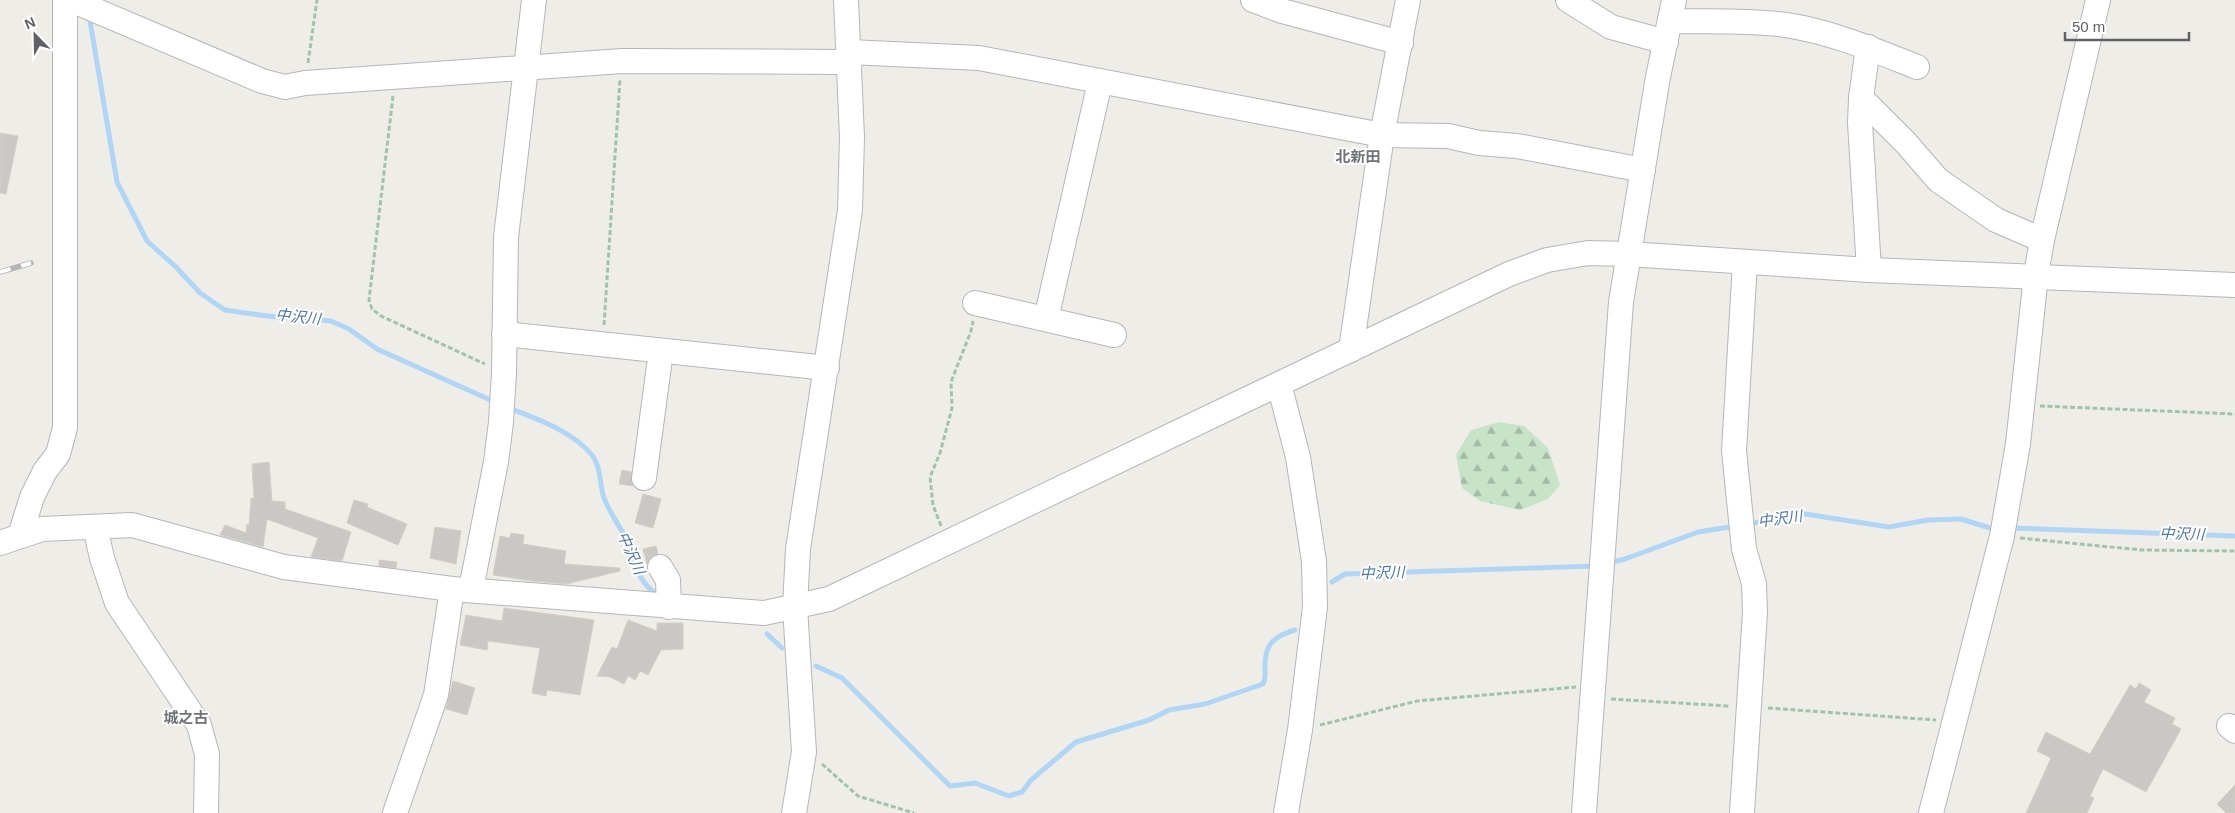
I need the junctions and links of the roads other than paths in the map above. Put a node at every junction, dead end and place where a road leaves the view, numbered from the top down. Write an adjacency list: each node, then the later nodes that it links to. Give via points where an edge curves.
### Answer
1 (65, 0): 35 (street, via 65,428 58,454)
2 (71, 0): 14 (street, via 262,81 285,87)
3 (534, 0): 14 (street)
4 (846, 0): 12 (street)
5 (1253, 0): 10 (street)
6 (1408, 0): 10 (street)
7 (1568, 0): 9 (street, via 1611,27)
8 (2098, 0): 19 (street)
9 (1670, 21): 11 (street, via 1784,25 1829,34); 18 (street)
10 (1401, 43): 17 (street)
11 (1868, 47): 13 (street); 16 (street)
12 (850, 57): 14 (street, via 622,61); 15 (street, via 979,58); 31 (street, via 850,210)
13 (1917, 67)
14 (525, 68): 27 (street, via 506,237)
15 (1100, 82): 17 (street); 26 (street)
16 (1861, 98): 19 (street, via 1938,180 1996,220); 22 (street)
17 (1382, 135): 18 (street, via 1448,136); 29 (street)
18 (1643, 170): 20 (street)
19 (2042, 240): 23 (street)
20 (1628, 254): 21 (street); 29 (street, via 1588,253 1547,260 1509,274); 44 (street, via 1621,302)
21 (1745, 262): 22 (street); 45 (street, via 1734,451 1744,549 1754,584 1755,612)
22 (1869, 270): 23 (street)
23 (2036, 275): 24 (street); 46 (street, via 2018,444 2002,536)
24 (2235, 285)
25 (975, 303): 26 (street)
26 (1046, 319): 28 (street)
27 (504, 334): 30 (street); 37 (street, via 504,376 496,462)
28 (1114, 335)
29 (1350, 350): 32 (street)
30 (661, 351): 31 (street); 33 (street)
31 (827, 368): 39 (street, via 798,549)
32 (1279, 384): 39 (street, via 828,599); 43 (street, via 1298,458 1314,561 1315,606)
33 (644, 478)
34 (95, 527): 35 (street, via 42,529); 37 (street, via 132,525 284,567); 40 (street, via 117,603 200,725 207,754)
35 (10, 540)
36 (660, 567): 38 (street, via 670,588)
37 (461, 589): 38 (street); 41 (street, via 436,695)
38 (669, 607): 39 (street, via 764,613)
39 (795, 607): 42 (street, via 804,752)
40 (206, 813)
41 (395, 813)
42 (794, 813)
43 (1286, 813)
44 (1584, 813)
45 (1742, 813)
46 (1931, 813)

